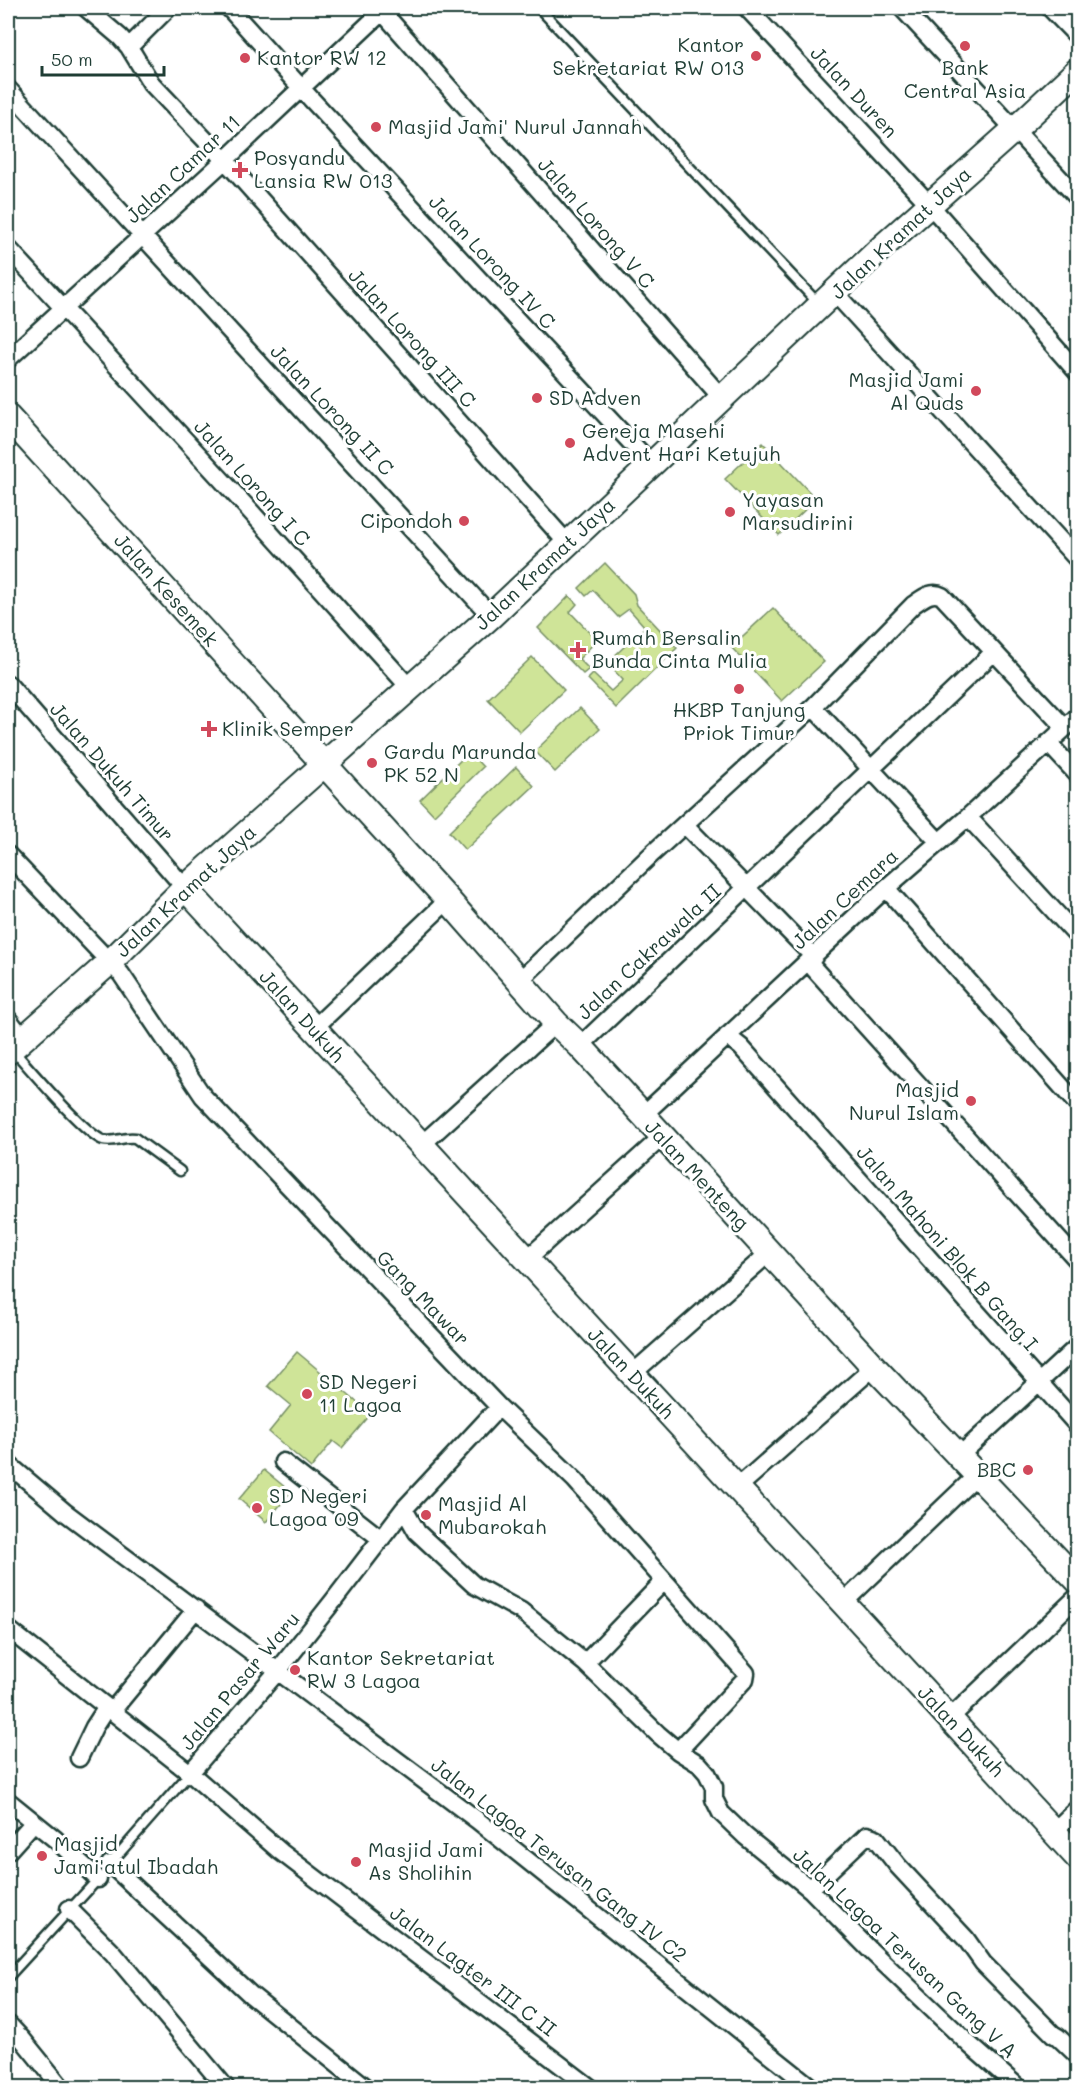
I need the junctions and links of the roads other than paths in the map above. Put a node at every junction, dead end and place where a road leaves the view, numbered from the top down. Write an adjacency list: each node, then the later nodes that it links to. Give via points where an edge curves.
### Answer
1 (86, 8): 10 (street, Jalan Lorong III C)
2 (168, 8): 10 (street)
3 (229, 8): 12 (street, Jalan Lorong IV C)
4 (539, 8): 20 (lane, via 755,239)
5 (747, 8): 17 (street, Jalan Duren)
6 (902, 8): 14 (street)
7 (1050, 8): 9 (street)
8 (382, 9): 12 (street, Jalan Camar 11); 24 (street, Jalan Lorong V C)
9 (1077, 37)
10 (129, 47): 15 (street, Jalan Lorong III C, via 151,83)
11 (1077, 70): 14 (street, Jalan Kramat Jaya)
12 (302, 87): 15 (street, Jalan Camar 11); 26 (street, Jalan Lorong IV C)
13 (8, 89): 18 (street, Jalan Lorong II C)
14 (1015, 129): 16 (street); 17 (street, Jalan Kramat Jaya)
15 (224, 161): 18 (street, Jalan Camar 11); 27 (street, Jalan Lorong III C)
16 (1077, 198)
17 (929, 204): 20 (street, Jalan Kramat Jaya); 23 (street, Jalan Duren)
18 (142, 235): 21 (street, Jalan Camar 11); 29 (street, Jalan Lorong II C)
19 (8, 248): 21 (street, Jalan Lorong I C)
20 (828, 300): 24 (street, Jalan Kramat Jaya); 28 (street)
21 (63, 309): 22 (street, Jalan Camar 11); 32 (street, Jalan Lorong I C)
22 (8, 359)
23 (1077, 373)
24 (715, 389): 26 (street, Jalan Kramat Jaya)
25 (8, 417): 37 (street, Jalan Kesemek)
26 (651, 464): 27 (street, Jalan Kramat Jaya)
27 (568, 544): 29 (street, Jalan Kramat Jaya)
28 (1077, 560)
29 (490, 616): 32 (street, Jalan Kramat Jaya)
30 (994, 652): 33 (street, via 942,596 931,594 913,604); 35 (street); 38 (street, Jalan Cakrawala II)
31 (8, 684): 44 (street, Jalan Dukuh Timur)
32 (409, 687): 37 (street, Jalan Kramat Jaya)
33 (813, 707): 38 (street); 41 (street)
34 (1077, 716): 35 (street, Jalan Cemara)
35 (1064, 727): 36 (street, Jalan Cemara)
36 (1048, 743): 39 (street); 40 (street, Jalan Cemara)
37 (324, 764): 44 (street, Jalan Kramat Jaya); 47 (street, Jalan Menteng)
38 (873, 769): 42 (street); 46 (street, Jalan Cakrawala II)
39 (1077, 775)
40 (968, 817): 42 (street, Jalan Cemara); 48 (street)
41 (685, 825): 46 (street, Jalan Cakrawala II); 51 (street)
42 (938, 841): 45 (street, Jalan Cemara)
43 (8, 855): 50 (street, Gang Mawar)
44 (185, 888): 50 (street, Jalan Kramat Jaya); 54 (street, Jalan Dukuh)
45 (886, 888): 49 (street, Jalan Cemara); 58 (street)
46 (747, 889): 49 (street, Jalan Cakrawala II); 57 (street, Jalan Cakrawala II)
47 (448, 900): 51 (street, Jalan Menteng); 54 (street)
48 (1077, 937)
49 (811, 960): 55 (street, Jalan Cemara); 65 (street, Jalan Cakrawala II)
50 (110, 962): 56 (street, Jalan Kramat Jaya); 70 (street, Gang Mawar, via 203,1095)
51 (519, 981): 53 (street, Jalan Menteng)
52 (8, 1019): 56 (street)
53 (556, 1023): 57 (street, Jalan Menteng); 61 (street)
54 (313, 1029): 61 (street, Jalan Dukuh)
55 (728, 1036): 59 (street, Jalan Cemara); 69 (street, Jalan Mahoni Blok B Gang I)
56 (14, 1046): 62 (lane, via 91,1134 111,1141 135,1138)
57 (580, 1046): 59 (street, Jalan Menteng)
58 (1077, 1106)
59 (642, 1116): 60 (street, Jalan Menteng)
60 (662, 1137): 63 (street, Jalan Menteng); 64 (street)
61 (420, 1146): 64 (street, Jalan Dukuh)
62 (180, 1171)
63 (769, 1253): 67 (street, Jalan Menteng); 68 (street)
64 (526, 1259): 68 (street, Jalan Dukuh)
65 (1077, 1262)
66 (1077, 1346): 69 (street)
67 (874, 1367): 72 (street, Jalan Menteng); 76 (street)
68 (632, 1374): 76 (street, Jalan Dukuh)
69 (1037, 1383): 71 (street, Jalan Mahoni Blok B Gang I); 72 (street)
70 (499, 1407): 77 (street, Jalan Pasar Waru); 79 (street, Gang Mawar, via 575,1480)
71 (1077, 1426)
72 (958, 1457): 75 (street, Jalan Menteng)
73 (283, 1462): 78 (street)
74 (8, 1464): 83 (street, Jalan Lagoa Terusan Gang IV C2, via 66,1513)
75 (976, 1476): 80 (street, Jalan Menteng); 82 (street)
76 (737, 1488): 82 (street, Jalan Dukuh)
77 (404, 1509): 78 (street, Jalan Pasar Waru); 85 (street, Jalan Lagoa Terusan Gang V A, via 417,1532 474,1585 521,1611)
78 (381, 1539): 86 (street, Jalan Pasar Waru)
79 (663, 1581): 85 (street); 89 (street, Gang Mawar, via 747,1676)
80 (1077, 1581)
81 (1077, 1596): 88 (street)
82 (842, 1604): 88 (street, Jalan Dukuh)
83 (196, 1609): 86 (street, Jalan Lagoa Terusan Gang IV C2); 87 (street)
84 (8, 1629): 87 (street, Jalan Lagter III C II)
85 (585, 1663): 89 (street, Jalan Lagoa Terusan Gang V A)
86 (277, 1672): 91 (street, Jalan Pasar Waru); 109 (street, Jalan Lagoa Terusan Gang IV C2, via 477,1820)
87 (110, 1709): 90 (street, via 94,1727); 91 (street, Jalan Lagter III C II)
88 (950, 1718): 95 (street, Jalan Dukuh)
89 (678, 1751): 100 (street, Jalan Lagoa Terusan Gang V A, via 707,1773 721,1813)
90 (79, 1758)
91 (190, 1773): 98 (lane, Jalan Pasar Waru); 108 (street, Jalan Lagter III C II, via 281,1852)
92 (8, 1801): 94 (street)
93 (1077, 1808): 95 (street)
94 (34, 1822): 96 (street); 99 (street)
95 (1053, 1832): 97 (street, Jalan Dukuh)
96 (8, 1851)
97 (1077, 1858)
98 (110, 1864): 99 (lane, Jalan Pasar Waru); 107 (street, via 251,1995)
99 (98, 1878): 101 (lane, Jalan Pasar Waru)
100 (810, 1889): 104 (street, via 867,1835 874,1837 983,1963); 110 (street, Jalan Lagoa Terusan Gang V A)
101 (69, 1909): 102 (lane, Jalan Pasar Waru); 106 (street, via 113,1953)
102 (8, 1977)
103 (8, 2024): 105 (street)
104 (1077, 2056)
105 (62, 2088)
106 (226, 2088)
107 (367, 2088)
108 (591, 2088)
109 (812, 2088)
110 (1019, 2088)

